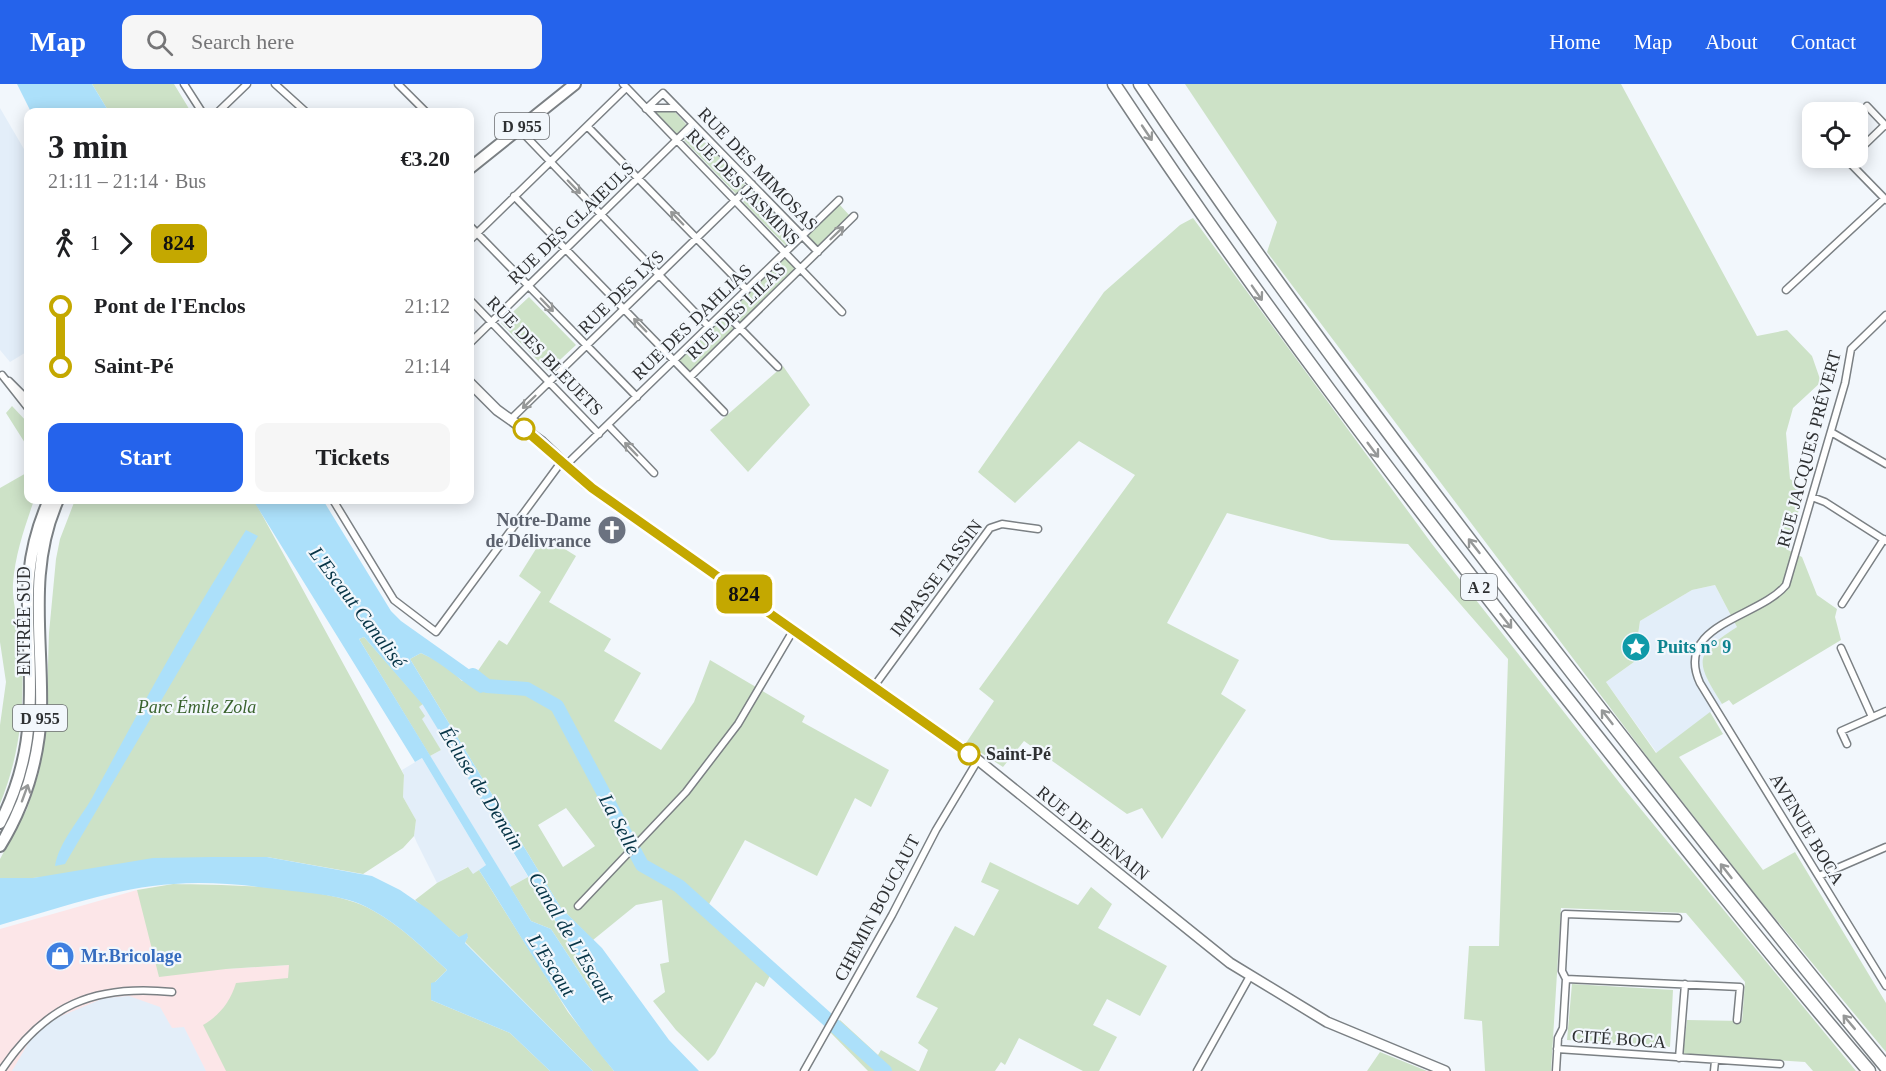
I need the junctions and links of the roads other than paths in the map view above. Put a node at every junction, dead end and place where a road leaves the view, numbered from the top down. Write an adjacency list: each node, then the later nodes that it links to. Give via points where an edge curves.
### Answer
1 (184, 84): 10 (street)
2 (247, 84): 11 (street)
3 (276, 84): 12 (street)
4 (398, 84): 13 (street)
5 (575, 84): 19 (main road, D 955)
6 (1114, 84): 111 (highway, A 2, one-way to 111, via 1261,298 1397,482 1672,831)
7 (1140, 84): 104 (highway, A 2, one-way to 7, via 1746,895 1390,437 1275,281)
8 (624, 86): 15 (street, RUE DES JASMINS); 17 (street)
9 (1868, 107): 18 (street)
10 (199, 108)
11 (222, 108)
12 (302, 108)
13 (422, 108)
14 (677, 108): 15 (street, RUE DES MIMOSAS); 15 (street, RUE DES MIMOSAS, via 663,93); 16 (street, RUE DES MIMOSAS)
15 (646, 109): 20 (street, RUE DES JASMINS)
16 (693, 124): 20 (street, RUE DES GLAIEULS); 26 (street, RUE DES MIMOSAS)
17 (587, 126): 22 (street); 25 (street)
18 (1885, 126): 21 (street)
19 (519, 129): 22 (street); 23 (main road, D 955)
20 (678, 140): 25 (street, RUE DES GLAIEULS); 28 (street, RUE DES JASMINS)
21 (1868, 142)
22 (550, 162): 27 (street); 31 (street, one-way to 31)
23 (474, 165)
24 (1857, 168): 29 (street)
25 (639, 179): 31 (street, RUE DES GLAIEULS); 37 (street, one-way to 25)
26 (752, 184): 28 (street, RUE DES LYS); 36 (street, RUE DES MIMOSAS)
27 (514, 196): 34 (street); 38 (street)
28 (736, 200): 37 (street, RUE DES LYS); 39 (street, RUE DES JASMINS)
29 (1885, 200): 45 (street)
30 (839, 201): 36 (street, RUE DES DAHLIAS)
31 (601, 215): 38 (street, RUE DES GLAIEULS); 42 (street)
32 (854, 216): 40 (street, RUE DES LILAS, one-way to 32)
33 (474, 230): 34 (street)
34 (477, 233): 35 (street); 43 (street)
35 (474, 236)
36 (802, 236): 39 (street, RUE DES DAHLIAS); 40 (street, RUE DES MIMOSAS)
37 (697, 238): 42 (street, RUE DES LYS); 44 (street)
38 (567, 249): 43 (street, RUE DES GLAIEULS); 47 (street)
39 (785, 252): 41 (street, RUE DES JASMINS); 44 (street, RUE DES DAHLIAS)
40 (818, 252): 41 (street, RUE DES LILAS)
41 (801, 268): 49 (street, RUE DES JASMINS); 53 (street, RUE DES LILAS)
42 (659, 275): 47 (street, RUE DES LYS); 52 (street)
43 (528, 286): 51 (street, RUE DES GLAIEULS); 55 (street, one-way to 55)
44 (747, 290): 48 (street, RUE DES DAHLIAS)
45 (1786, 290)
46 (474, 304): 51 (street, RUE DES BLEUETS)
47 (624, 309): 55 (street, RUE DES LYS); 56 (street, one-way to 47)
48 (724, 312): 52 (street, RUE DES DAHLIAS); 53 (street)
49 (842, 312)
50 (1886, 315): 68 (street, RUE JACQUES PRÉVERT, via 1849,352)
51 (492, 322): 54 (street, RUE DES GLAIEULS); 60 (street, RUE DES BLEUETS)
52 (709, 327): 56 (street, RUE DES DAHLIAS)
53 (740, 328): 57 (street); 59 (street, RUE DES LILAS)
54 (474, 339)
55 (586, 346): 60 (street, RUE DES LYS); 63 (street)
56 (674, 361): 59 (street); 63 (street, RUE DES DAHLIAS)
57 (778, 367)
58 (1, 374): 62 (street); 64 (street)
59 (690, 377): 65 (street)
60 (550, 382): 66 (street, RUE DES LYS, one-way to 66); 69 (street, RUE DES BLEUETS)
61 (474, 386): 66 (street, RUE DE DENAIN)
62 (24, 396)
63 (637, 397): 67 (street, RUE DES DAHLIAS)
64 (24, 403)
65 (724, 412)
66 (510, 420): 70 (street, RUE DE DENAIN)
67 (608, 425): 69 (street, RUE DES DAHLIAS); 72 (street, one-way to 67)
68 (1831, 432): 71 (street); 73 (street, RUE JACQUES PRÉVERT)
69 (599, 434): 70 (street, RUE DES DAHLIAS)
70 (564, 463): 76 (street, RUE DES DAHLIAS, via 436,632 394,600); 80 (street, RUE DE DENAIN, via 585,483)
71 (1886, 464)
72 (654, 472)
73 (1812, 497): 78 (street); 83 (street, RUE JACQUES PRÉVERT, via 1786,585 1702,640 1696,650 1695,664)
74 (47, 504): 88 (main road, ENTRÉE SUD / D 955, via 35,536 28,577 28,736 16,786)
75 (57, 504): 89 (main road, ENTRÉE SUD / D 955, one-way to 75, via 26,791 37,750 41,704 38,575 43,542)
76 (335, 504)
77 (1038, 529): 82 (street, IMPASSE TASSIN, via 1002,524 990,528)
78 (1885, 540): 79 (street)
79 (1842, 604)
80 (794, 629): 82 (street, RUE DE DENAIN); 92 (street, via 732,732 676,805)
81 (1841, 648): 85 (street)
82 (875, 685): 87 (street, RUE DE DENAIN)
83 (1703, 687): 91 (street, AVENUE BOCA)
84 (1886, 711): 85 (street)
85 (1872, 717): 86 (street, via 1841,731)
86 (1847, 744)
87 (978, 760): 94 (street, RUE DE DENAIN); 106 (street, CHEMIN BOUCAUT)
88 (0, 823)
89 (0, 846)
90 (1886, 847): 91 (street)
91 (1819, 876): 97 (street, AVENUE BOCA)
92 (578, 906)
93 (1678, 918): 95 (street, CITÉ BOCA, via 1565,914 1562,971)
94 (1250, 976): 107 (street); 108 (street, RUE DE DENAIN, via 1327,1022)
95 (1566, 979): 96 (street); 100 (street, CITÉ BOCA, via 1563,1028)
96 (1685, 984): 99 (street, via 1740,987); 101 (street, CITÉ BOCA)
97 (1886, 986)
98 (172, 992): 105 (street, via 131,989 74,1002 36,1027)
99 (1737, 1020)
100 (1557, 1049): 101 (street, CITÉ BOCA); 109 (street, CITÉ BOCA)
101 (1679, 1058): 102 (street, CITÉ BOCA)
102 (1715, 1061): 103 (street, CITÉ BOCA); 110 (street)
103 (1780, 1064)
104 (1886, 1068)
105 (1, 1071)
106 (804, 1071)
107 (1197, 1071)
108 (1445, 1071)
109 (1556, 1071)
110 (1714, 1071)
111 (1869, 1071)

